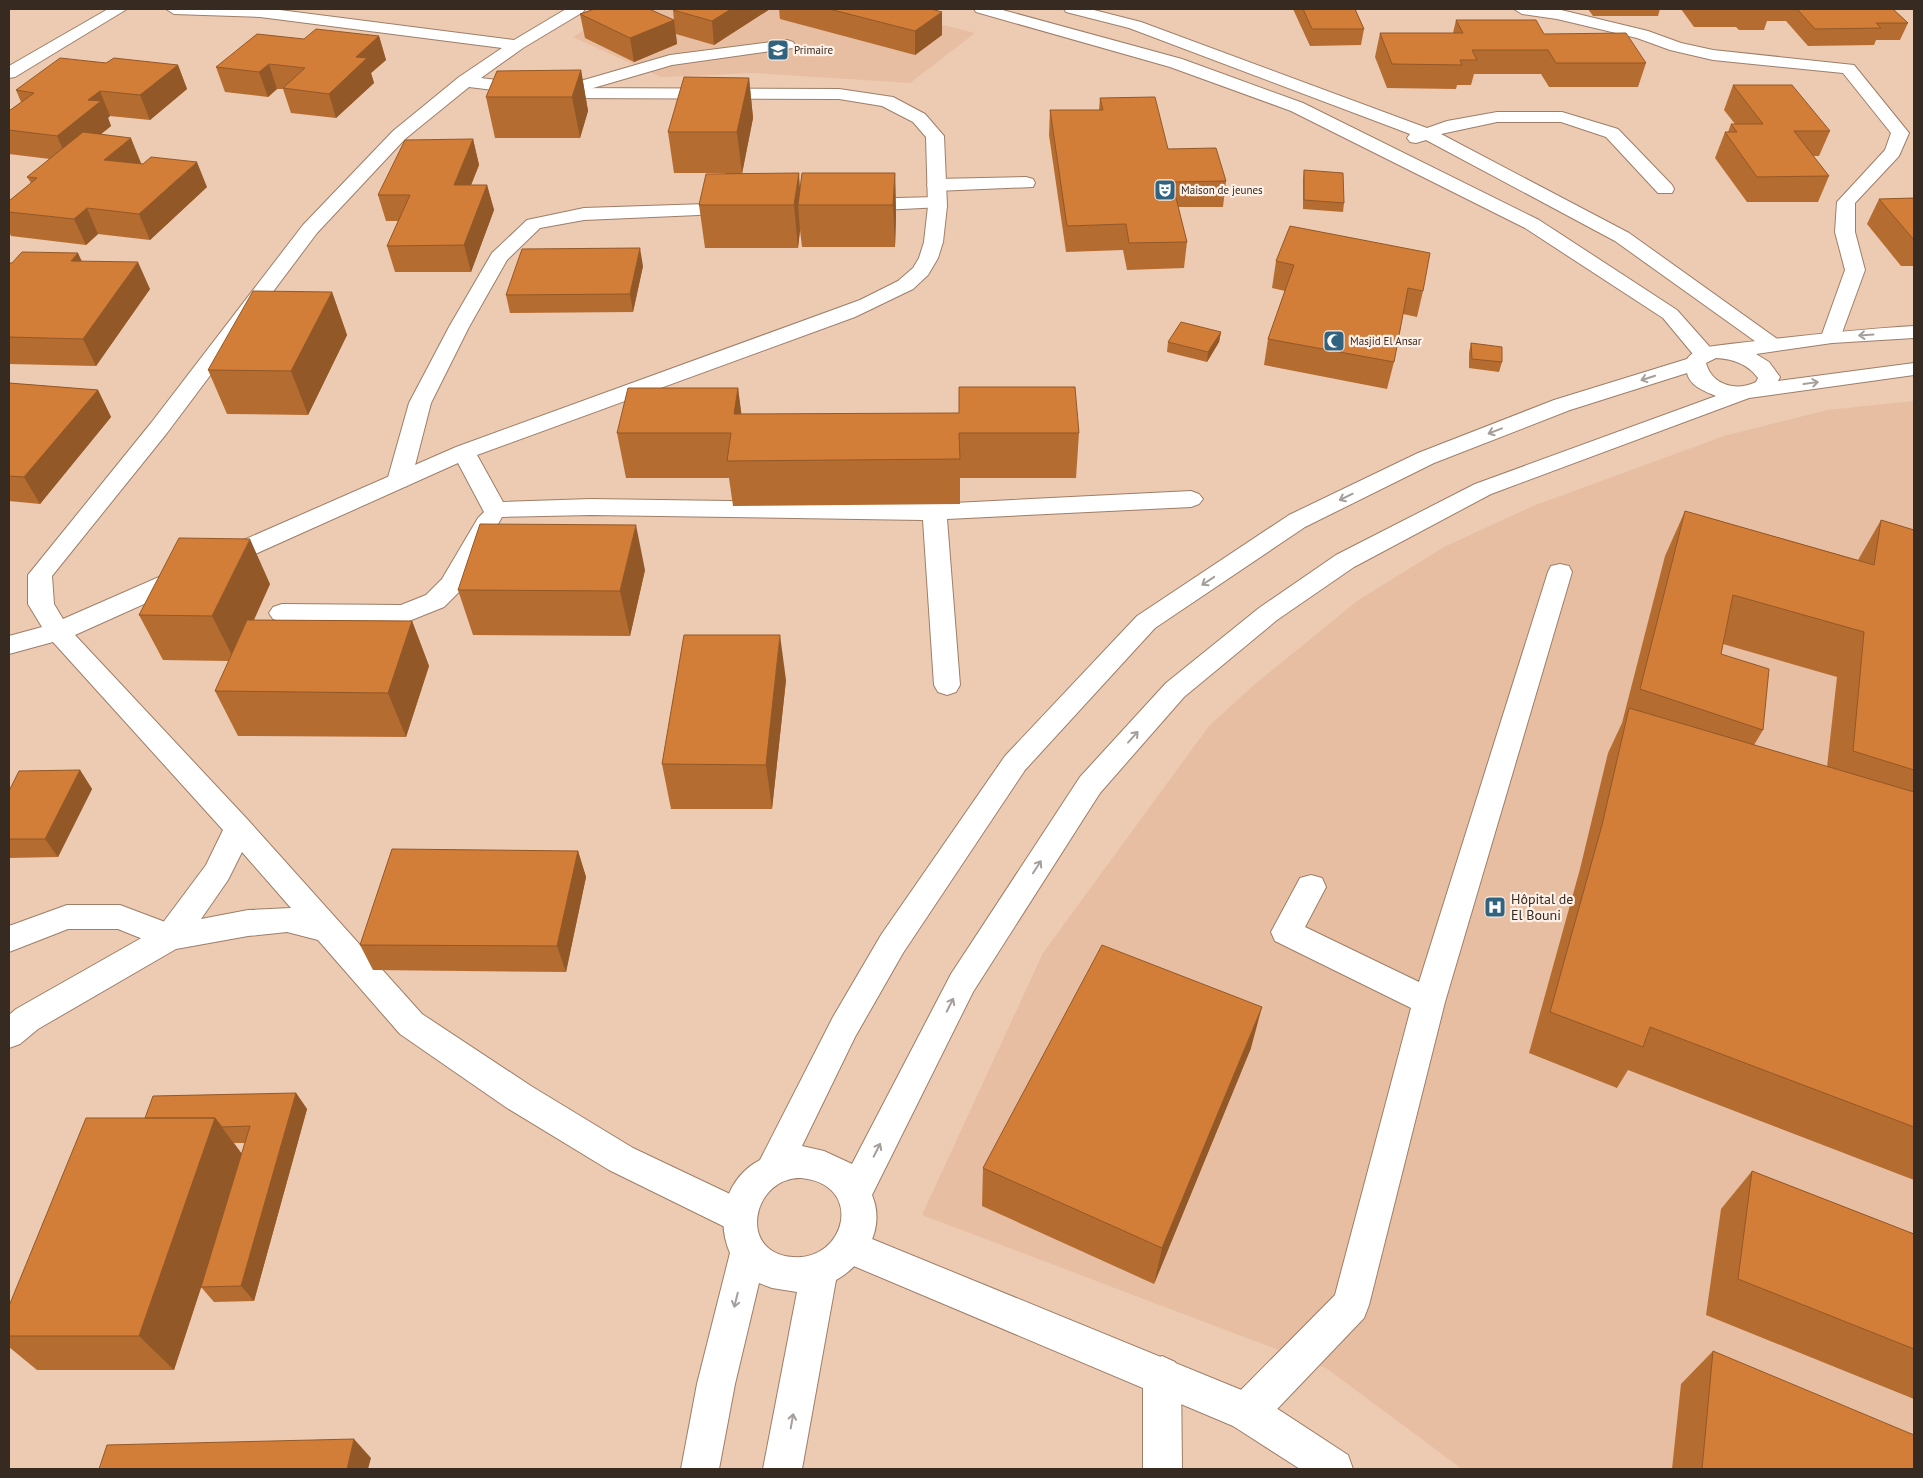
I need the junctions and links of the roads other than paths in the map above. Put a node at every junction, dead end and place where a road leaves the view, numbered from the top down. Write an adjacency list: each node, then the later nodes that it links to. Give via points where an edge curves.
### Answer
1 (119, 9): 10 (street)
2 (174, 9): 7 (street)
3 (577, 9): 8 (street)
4 (982, 9): 14 (street, via 1176,63 1297,107)
5 (1072, 9): 13 (street, via 1134,25)
6 (1522, 9): 21 (street, via 1642,34 1676,47 1713,55 1848,69 1900,133 1893,152 1846,202 1845,232 1855,270)
7 (257, 10): 8 (street)
8 (517, 45): 11 (street)
9 (787, 45): 12 (street, via 670,60)
10 (9, 73)
11 (466, 81): 12 (street); 33 (street, via 399,135 310,229 160,428 40,575 41,604)
12 (559, 93): 17 (street, via 840,94 887,101 919,118 935,136)
13 (1427, 134): 14 (street); 16 (street, via 1447,126 1497,117 1562,117 1612,133); 22 (street, via 1622,237)
14 (1385, 151): 23 (street, via 1532,224 1670,314)
15 (1026, 183): 17 (street)
16 (1665, 189)
17 (936, 194): 18 (street); 26 (street, via 934,244 921,271 893,293 848,313)
18 (838, 206)
19 (760, 208): 27 (street, via 584,214 534,224 499,257 459,327 420,403)
20 (1914, 332): 21 (street, one-way to 21)
21 (1832, 337): 22 (street)
22 (1773, 346): 23 (street)
23 (1708, 357): 25 (street, via 1698,376 1705,382 1716,388); 25 (street, via 1748,358 1765,370 1768,384); 43 (street, one-way to 43, via 1562,405 1426,458 1296,521 1146,622 1015,763 892,944 844,1028)
24 (1914, 369): 25 (street, one-way to 24)
25 (1752, 392): 44 (street, one-way to 25, via 962,982 1090,785 1175,690 1268,614 1345,561 1483,489)
26 (464, 452): 27 (street); 29 (street)
27 (399, 481): 33 (street)
28 (1190, 499): 30 (street)
29 (495, 510): 30 (street, via 591,507); 32 (street, via 451,586 434,601 404,614)
30 (934, 512): 35 (street)
31 (1560, 572): 41 (street)
32 (282, 613)
33 (58, 632): 34 (street); 36 (street)
34 (9, 645)
35 (946, 685)
36 (238, 828): 38 (street); 39 (street, via 218,872)
37 (1311, 887): 41 (street, via 1286,932)
38 (328, 930): 39 (street, via 287,920 248,923); 45 (street, via 410,1024 621,1160)
39 (170, 937): 40 (street, via 120,917 67,917); 42 (street, via 27,1019)
40 (9, 939)
41 (1429, 1002): 50 (street, via 1351,1305)
42 (9, 1034)
43 (773, 1169): 44 (street, via 793,1162 812,1162 830,1168); 45 (street, via 757,1180)
44 (855, 1193): 46 (street, via 860,1210 858,1229)
45 (739, 1216): 47 (street, via 739,1234)
46 (850, 1247): 48 (street, via 836,1262); 49 (street)
47 (748, 1252): 48 (street, via 761,1266 779,1275 800,1276); 51 (street, one-way to 51, via 716,1384)
48 (819, 1272): 52 (street, one-way to 48)
49 (1162, 1375): 50 (street); 53 (street)
50 (1247, 1412): 54 (street)
51 (700, 1469)
52 (783, 1469)
53 (1163, 1469)
54 (1334, 1469)

